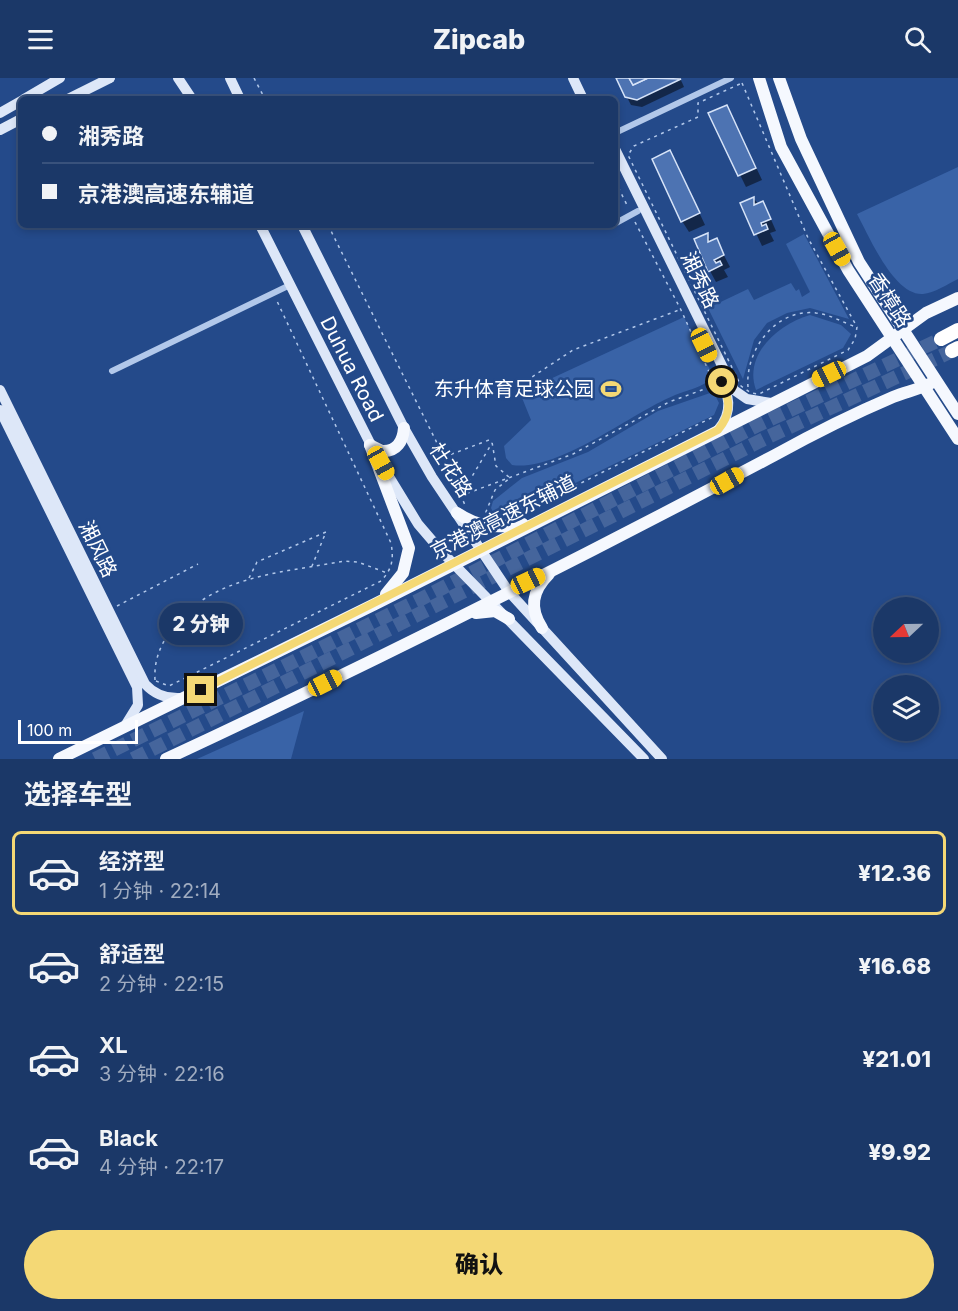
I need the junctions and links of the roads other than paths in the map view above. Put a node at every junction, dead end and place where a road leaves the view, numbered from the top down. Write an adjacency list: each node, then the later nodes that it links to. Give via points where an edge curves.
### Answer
1 (60, 78): 12 (street)
2 (98, 78): 13 (street)
3 (110, 78): 14 (street)
4 (178, 78): 15 (street)
5 (188, 78): 16 (street)
6 (231, 78): 17 (street)
7 (573, 78): 18 (street)
8 (580, 78): 19 (street)
9 (731, 78): 24 (street)
10 (759, 78): 35 (main road, 香樟路, via 781,147 848,270)
11 (779, 78): 33 (main road, 香樟路, via 801,140 859,262)
12 (29, 96)
13 (64, 96)
14 (74, 96)
15 (190, 96)
16 (197, 96)
17 (240, 96)
18 (582, 96)
19 (589, 96)
20 (18, 102): 21 (street)
21 (0, 113)
22 (18, 121): 23 (street)
23 (0, 130)
24 (618, 132)
25 (618, 155): 41 (street, 湘秀路, via 734,390 747,399)
26 (618, 171): 27 (street, 湘秀路)
27 (635, 212): 28 (street); 45 (street, 湘秀路, via 722,382 729,407)
28 (618, 222)
29 (262, 228): 31 (street, Duhua Road)
30 (304, 228): 44 (street, 杜花路)
31 (290, 285): 37 (street); 47 (street, Duhua Road)
32 (958, 298): 33 (main road, 京港澳高速东辅道)
33 (902, 330): 35 (main road, 京港澳高速东辅道); 38 (main road, 香樟路)
34 (958, 330): 36 (highway)
35 (891, 338): 39 (main road, 香樟路); 41 (main road, 京港澳高速东辅道, via 867,356)
36 (940, 339)
37 (112, 371)
38 (935, 381): 39 (main road); 43 (main road, 香樟路)
39 (924, 388): 46 (main road, 香樟路); 52 (main road, via 896,396 833,426)
40 (0, 390): 59 (street, 湘风路, via 144,684 164,697)
41 (771, 403): 45 (main road, 京港澳高速东辅道)
42 (0, 410): 60 (street, 湘风路, via 137,687 138,705)
43 (958, 414)
44 (404, 428): 47 (main road, via 401,441 393,450 382,451); 48 (street, 杜花路)
45 (718, 430): 49 (main road, 京港澳高速东辅道)
46 (958, 439)
47 (370, 445): 51 (street, Duhua Road, via 418,524); 55 (main road, via 409,548 400,580)
48 (457, 513): 49 (main road, via 474,524 494,527); 50 (street, 杜花路)
49 (539, 520): 50 (main road, 京港澳高速东辅道)
50 (482, 549): 51 (main road, 京港澳高速东辅道); 53 (street, 杜花路)
51 (453, 564): 54 (street, Duhua Road); 55 (main road, 京港澳高速东辅道)
52 (558, 567): 53 (main road); 58 (main road, via 535,594 533,607)
53 (509, 591): 54 (main road); 58 (street, 杜花路)
54 (491, 602): 56 (main road); 57 (street, Duhua Road)
55 (375, 604): 59 (main road, 京港澳高速东辅道)
56 (458, 619): 57 (main road, via 489,611); 62 (main road)
57 (509, 619): 63 (street, Duhua Road)
58 (542, 628): 64 (street, 杜花路)
59 (184, 698): 60 (main road, 京港澳高速东辅道)
60 (125, 726): 61 (main road, 京港澳高速东辅道)
61 (59, 759)
62 (166, 759)
63 (644, 759)
64 (662, 759)

